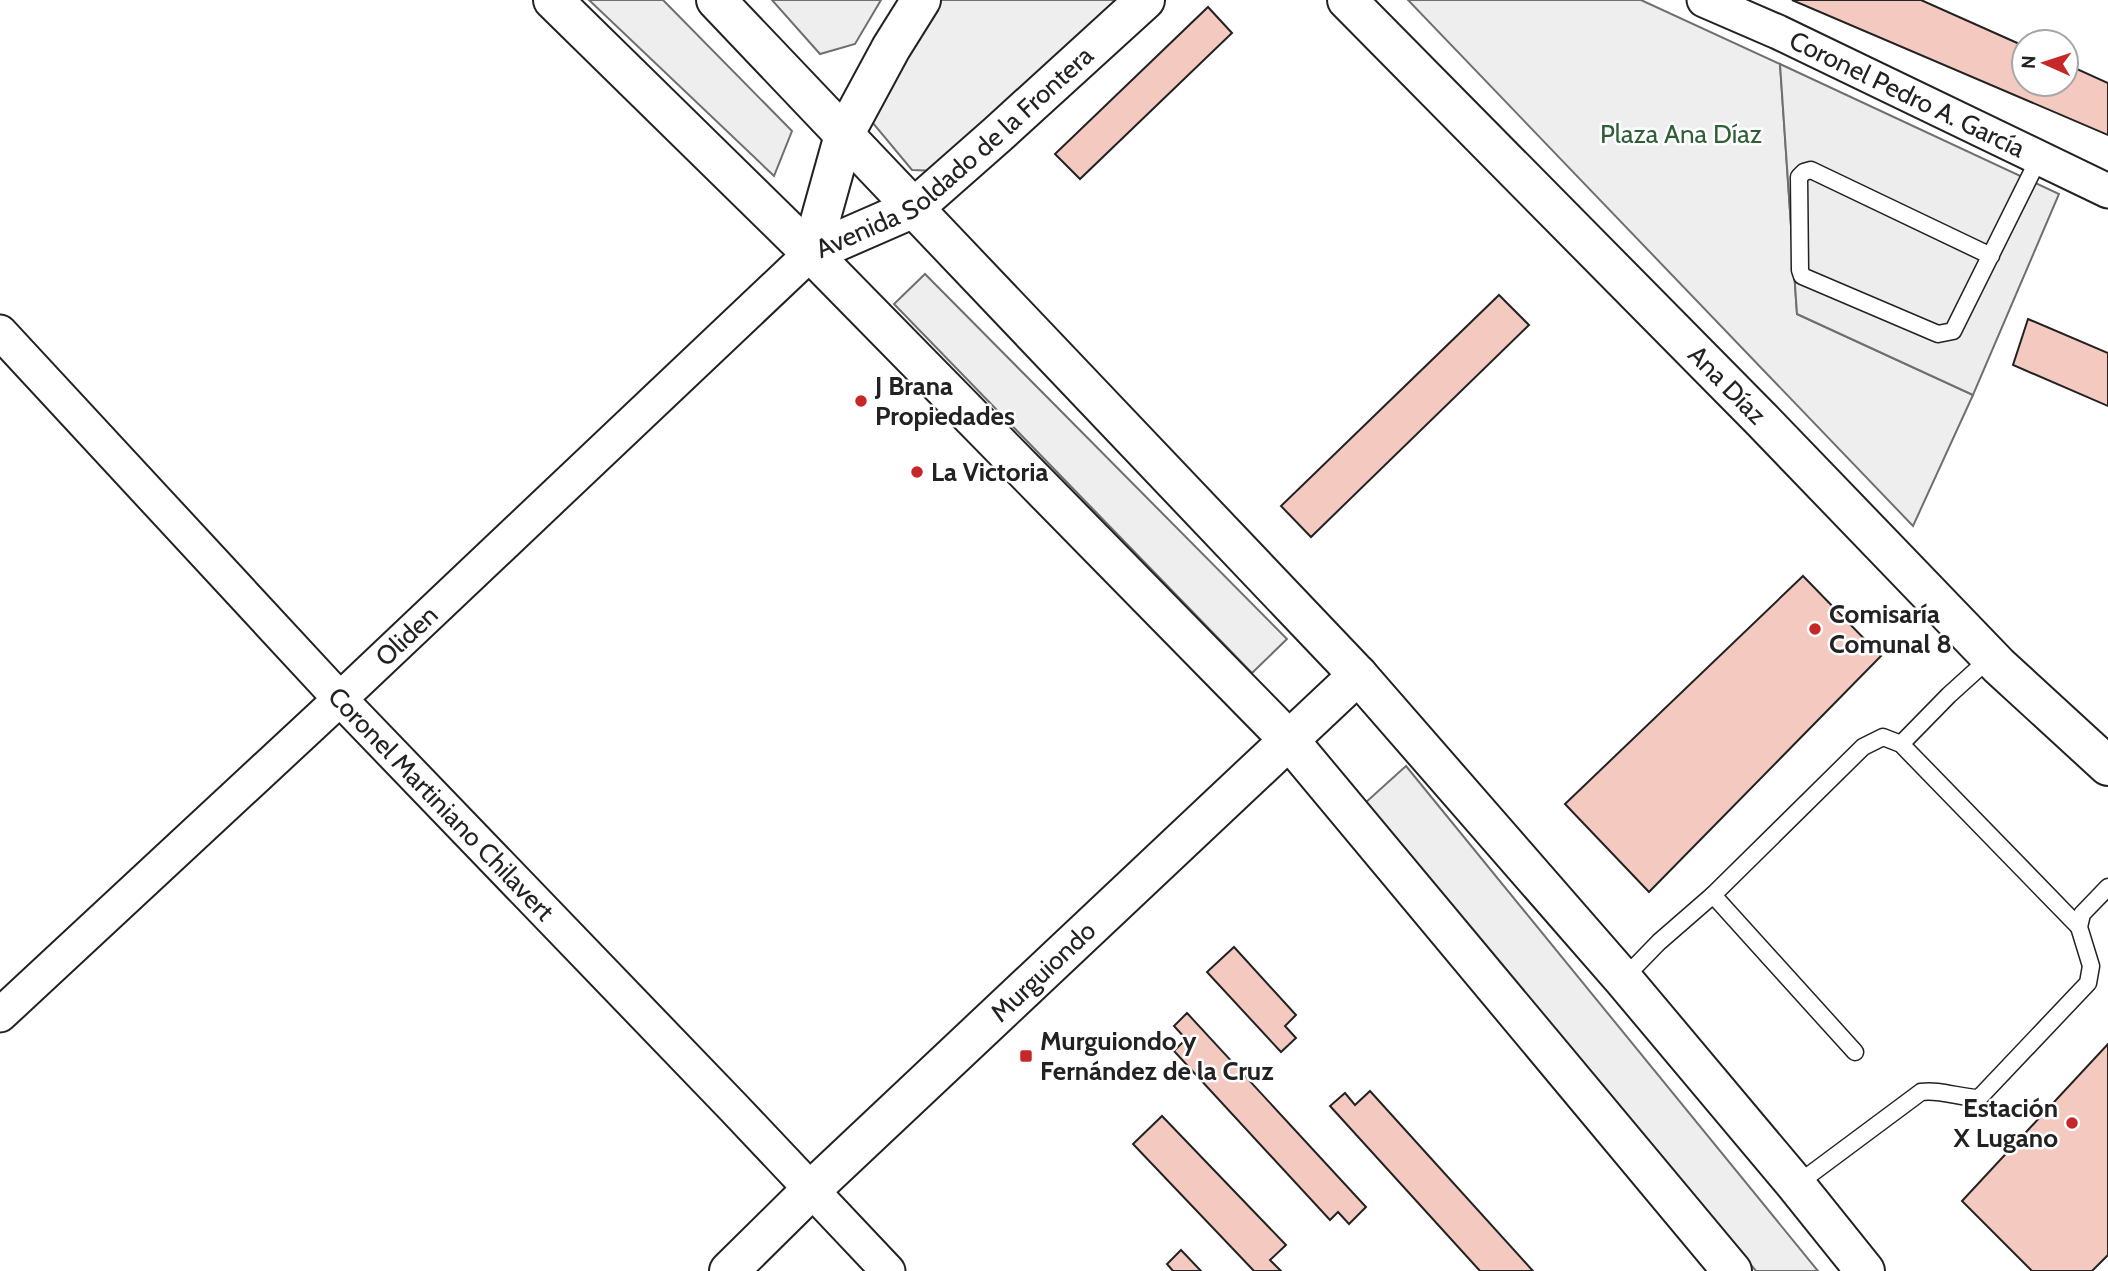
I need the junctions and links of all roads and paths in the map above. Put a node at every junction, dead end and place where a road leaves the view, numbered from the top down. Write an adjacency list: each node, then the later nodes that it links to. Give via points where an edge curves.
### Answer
1 (554, 0): 11 (main road)
2 (716, 0): 7 (main road)
3 (921, 0): 7 (main road, Avenida Soldado de la Frontera)
4 (1144, 0): 10 (main road, Avenida Soldado de la Frontera)
5 (1347, 0): 14 (main road, Ana Díaz)
6 (1704, 0): 8 (street, Coronel Pedro A. García)
7 (844, 135): 10 (main road); 11 (main road, Avenida Soldado de la Frontera)
8 (2039, 158): 9 (street, Coronel Pedro A. García); 12 (lane)
9 (2108, 191)
10 (914, 208): 11 (main road, Avenida Soldado de la Frontera); 15 (main road)
11 (811, 253): 16 (street, Oliden); 17 (main road)
12 (1991, 256): 12 (lane, via 1954,331 1938,334 1802,276 1799,177 1811,170)
13 (0, 332): 16 (street, Coronel Martiniano Chilavert)
14 (1991, 657): 18 (lane); 19 (main road, Ana Díaz)
15 (1358, 675): 17 (main road, Murguiondo); 23 (main road)
16 (340, 699): 24 (street, Oliden); 27 (street, Coronel Martiniano Chilavert)
17 (1289, 740): 27 (main road, Murguiondo); 30 (main road)
18 (1901, 744): 21 (lane, via 1883,737 1863,747); 22 (lane)
19 (2108, 766)
20 (2108, 887): 22 (lane, via 2082,914)
21 (1713, 895): 23 (lane); 25 (lane)
22 (2079, 927): 26 (lane, via 2091,966 2088,983 1979,1098 1921,1092)
23 (1623, 979): 26 (main road)
24 (0, 1015)
25 (1855, 1052)
26 (1796, 1185): 31 (main road)
27 (810, 1191): 28 (main road, Murguiondo); 29 (street, Coronel Martiniano Chilavert)
28 (729, 1271)
29 (888, 1271)
30 (1732, 1271)
31 (1865, 1271)

